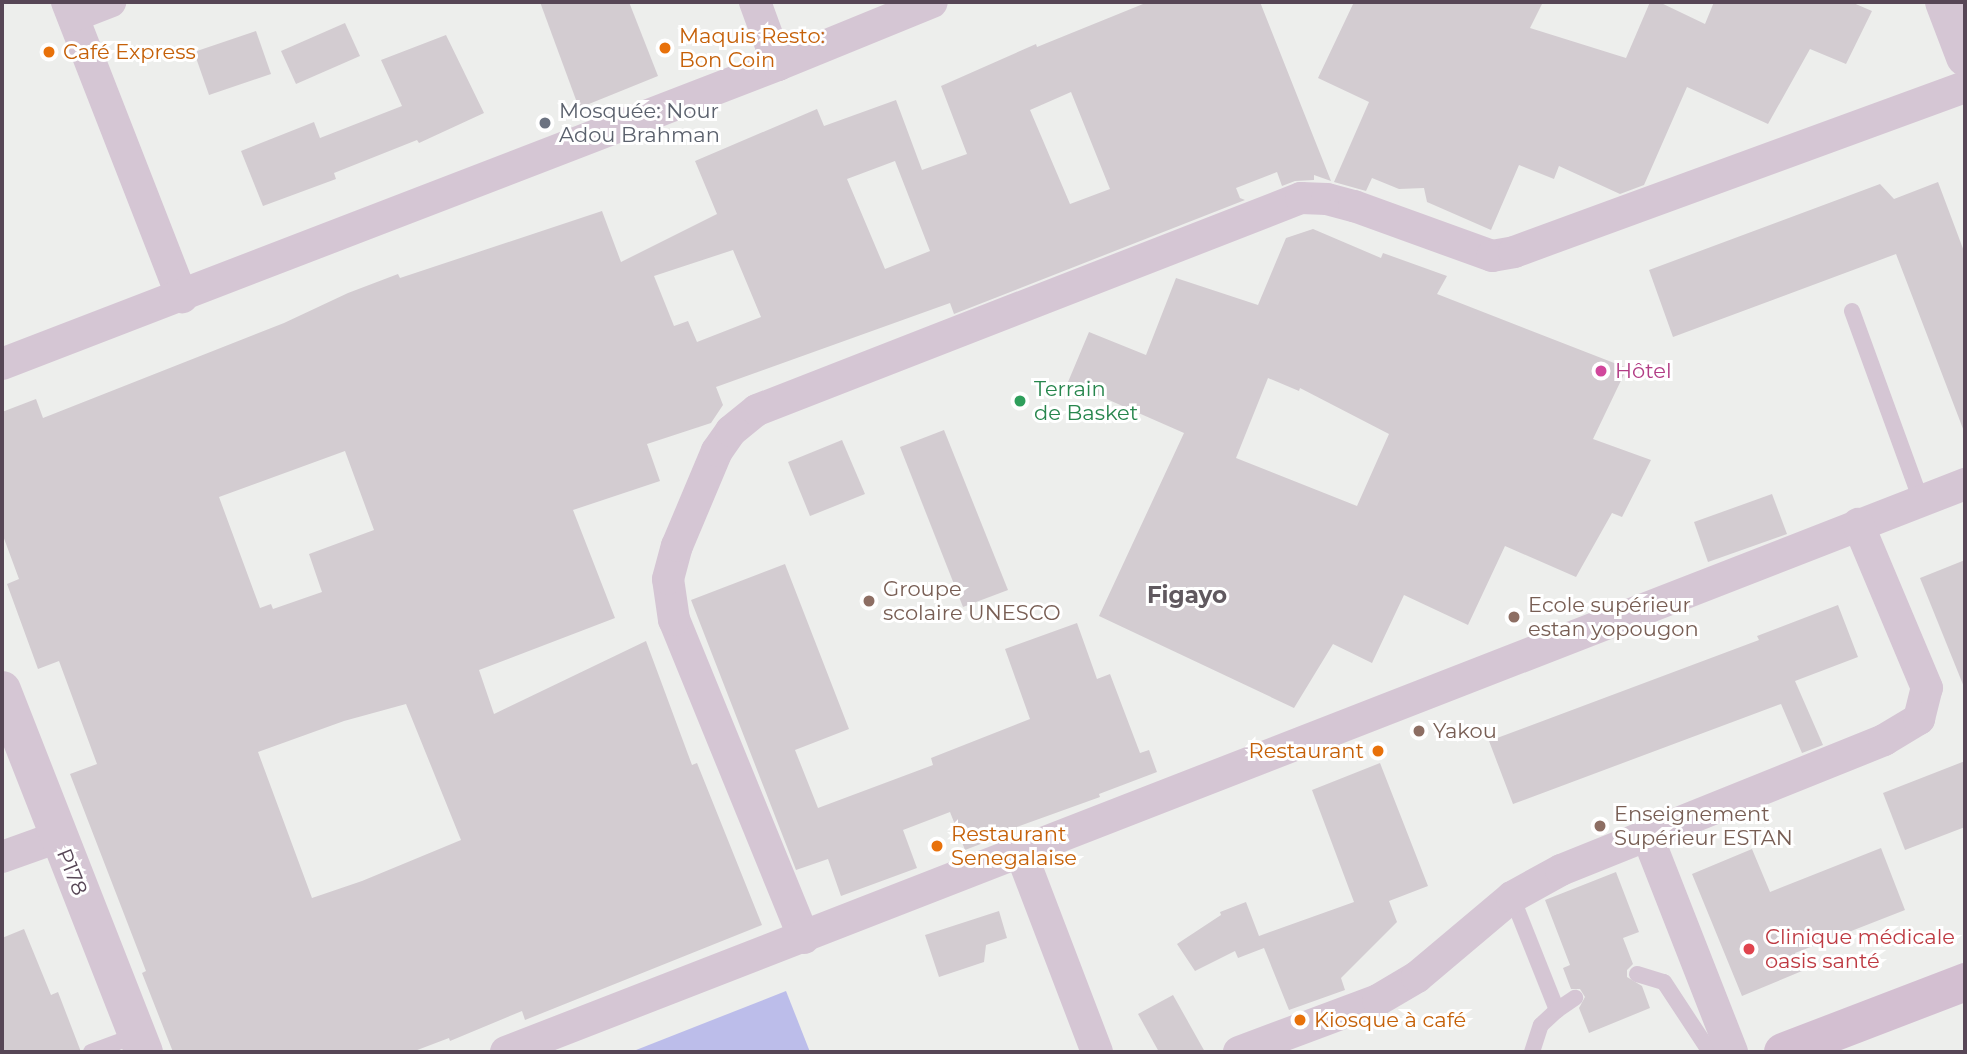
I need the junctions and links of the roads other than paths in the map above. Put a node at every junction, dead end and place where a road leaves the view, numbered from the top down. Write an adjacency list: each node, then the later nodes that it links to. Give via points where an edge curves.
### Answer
1 (110, 2): 5 (street)
2 (755, 2): 7 (street)
3 (932, 2): 7 (street)
4 (1944, 2): 6 (street)
5 (70, 9): 9 (street)
6 (1965, 57)
7 (778, 65): 9 (street)
8 (1965, 87): 21 (street, via 1514,253 1492,256 1354,206 1301,198 757,410 732,430 718,451 677,545 668,579 674,620)
9 (182, 297): 11 (street)
10 (1852, 311): 13 (lane)
11 (2, 364)
12 (1965, 484): 13 (street)
13 (1921, 501): 14 (street)
14 (1858, 524): 16 (street, via 1927,688 1919,719 1884,740); 18 (street)
15 (2, 690): 17 (street, P178)
16 (1647, 835): 20 (street, via 1561,870); 33 (street)
17 (58, 837): 19 (street); 26 (street, P178)
18 (1021, 853): 21 (street); 29 (street)
19 (2, 857)
20 (1512, 897): 25 (lane); 30 (street, via 1417,976 1378,1000)
21 (804, 938): 28 (street)
22 (1637, 974): 32 (lane, via 1664,982)
23 (1954, 991): 34 (main road)
24 (1575, 998): 25 (lane)
25 (1556, 1010): 31 (lane, via 1541,1025)
26 (141, 1044): 27 (lane)
27 (92, 1052)
28 (506, 1052)
29 (1097, 1052)
30 (1239, 1052)
31 (1532, 1052)
32 (1710, 1052)
33 (1732, 1052)
34 (1783, 1052)

